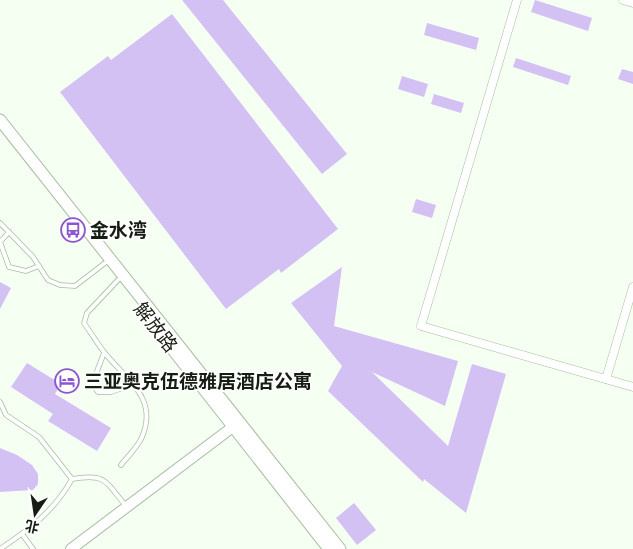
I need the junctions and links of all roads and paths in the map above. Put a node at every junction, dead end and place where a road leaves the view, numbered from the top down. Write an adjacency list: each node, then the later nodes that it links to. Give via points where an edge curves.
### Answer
1 (517, 0): 13 (street, via 421,326)
2 (623, 0): 3 (street)
3 (633, 3)
4 (0, 120): 17 (main road)
5 (0, 130): 8 (main road, 解放路)
6 (0, 223): 7 (lane)
7 (9, 232): 9 (lane); 9 (lane, via 0,242 9,267 26,271)
8 (105, 263): 9 (lane, via 75,286 48,280); 10 (main road, 解放路)
9 (39, 266)
10 (118, 280): 12 (lane, via 87,313 84,323); 17 (main road, 解放路)
11 (633, 288): 13 (street)
12 (104, 353): 14 (lane); 14 (lane, via 92,384 98,392 110,392)
13 (606, 379): 15 (street)
14 (134, 384): 18 (lane, via 141,393 146,419 142,438)
15 (633, 387)
16 (0, 402): 19 (lane, via 6,415 39,437)
17 (237, 423): 20 (street); 25 (main road, 解放路); 26 (main road)
18 (121, 465)
19 (72, 480): 20 (lane, via 91,476 103,478); 21 (lane, via 60,500)
20 (127, 507): 24 (street)
21 (22, 534): 22 (lane); 23 (lane)
22 (0, 549)
23 (34, 549)
24 (71, 549)
25 (329, 549)
26 (340, 549)

